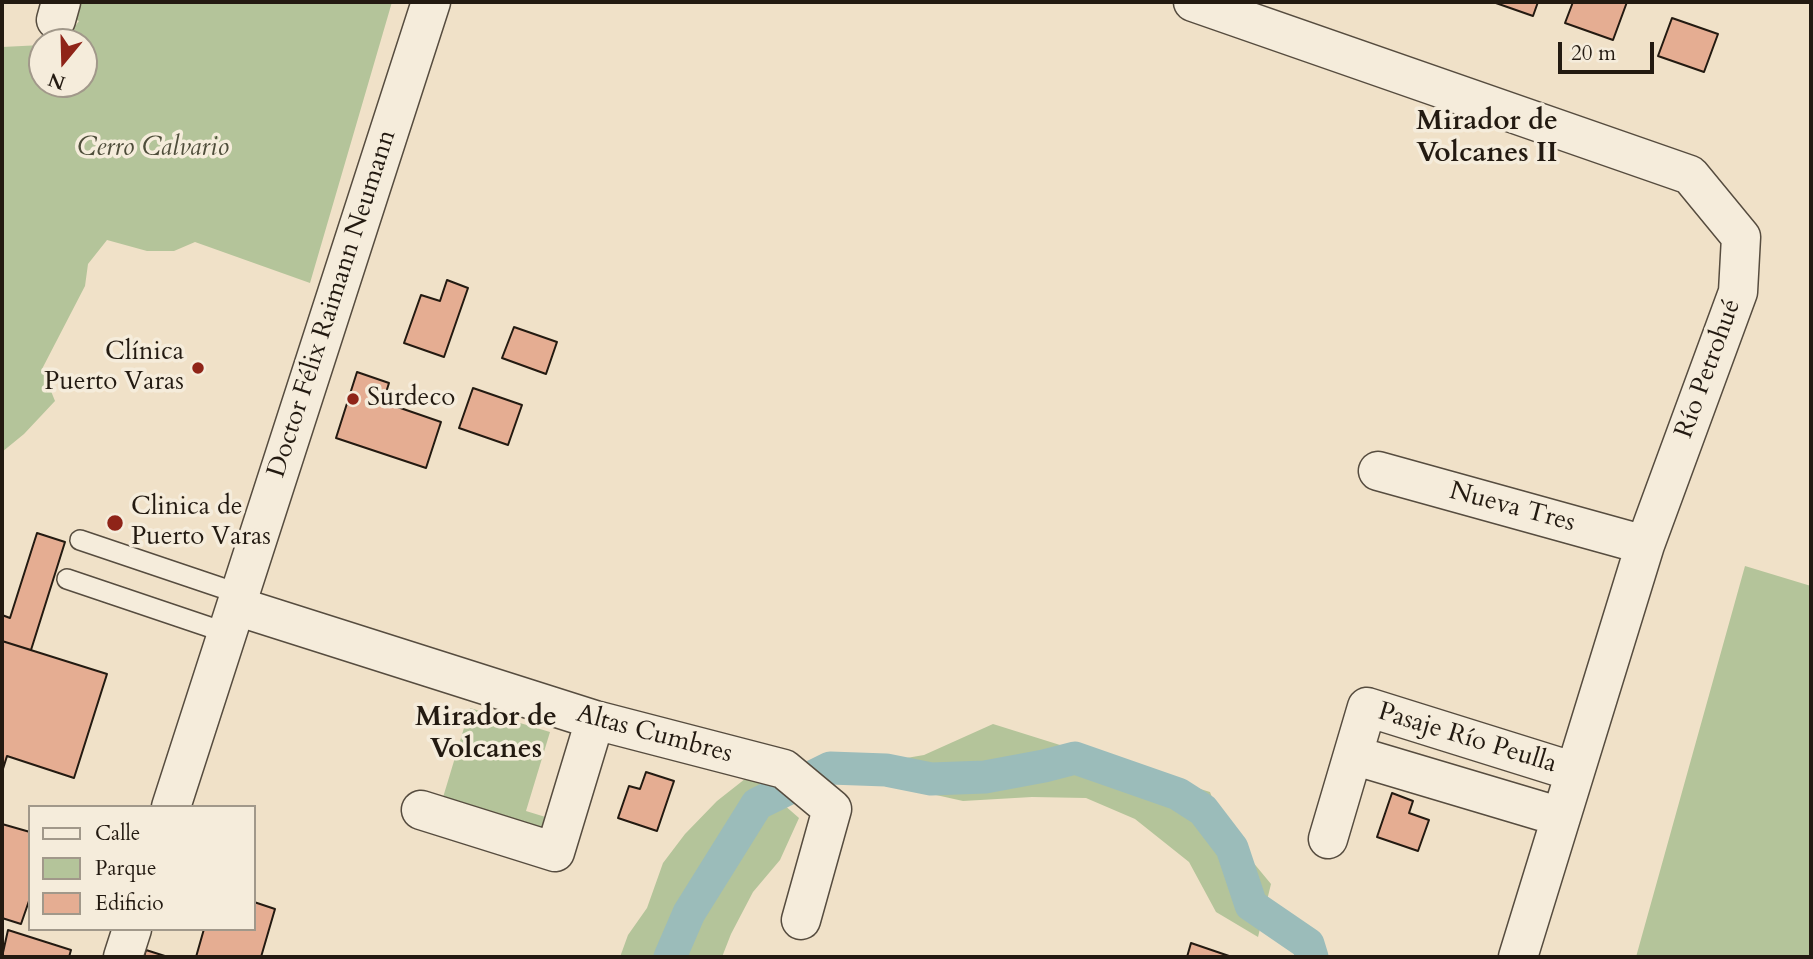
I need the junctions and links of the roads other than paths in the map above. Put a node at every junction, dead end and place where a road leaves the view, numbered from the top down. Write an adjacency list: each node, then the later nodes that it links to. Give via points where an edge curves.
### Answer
1 (431, 2): 7 (street, Doctor Félix Raimann Neumann)
2 (1193, 2): 5 (street, Río Petrohué, via 1690,175 1741,237 1738,292)
3 (1378, 471): 5 (street, Nueva Tres)
4 (80, 540): 7 (lane)
5 (1646, 545): 10 (street, Río Petrohué)
6 (67, 579): 7 (lane)
7 (234, 611): 8 (street, Altas Cumbres); 11 (street, Doctor Félix Raimann Neumann)
8 (596, 720): 12 (street, via 555,852); 15 (street, Altas Cumbres, via 784,769 832,809)
9 (1353, 755): 10 (street, Pasaje Río Peulla, via 1367,707); 13 (street, Pasaje Río Peulla); 14 (street, Pasaje Río Peulla)
10 (1575, 772): 13 (street, Río Petrohué)
11 (172, 805)
12 (421, 810)
13 (1561, 817): 18 (street, Río Petrohué)
14 (1328, 839)
15 (801, 920)
16 (131, 931): 17 (street)
17 (123, 957)
18 (1518, 957)

